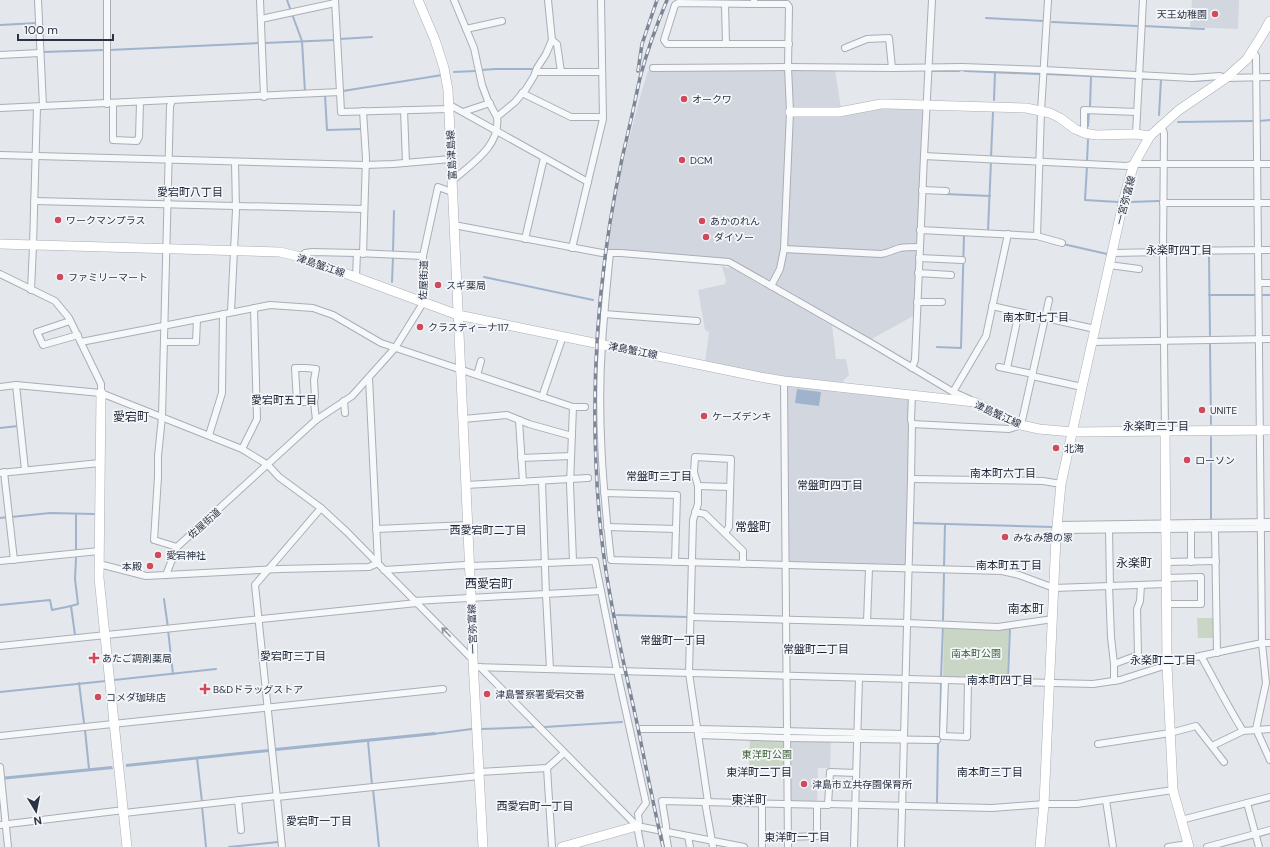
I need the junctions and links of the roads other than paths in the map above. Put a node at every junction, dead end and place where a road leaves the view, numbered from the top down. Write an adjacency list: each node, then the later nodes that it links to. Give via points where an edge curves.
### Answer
1 (38, 0): 23 (street)
2 (107, 0): 43 (street)
3 (260, 0): 14 (street)
4 (418, 0): 45 (main road, 富島津島線, via 442,60 448,90)
5 (456, 0): 17 (street)
6 (548, 0): 18 (street)
7 (601, 0): 32 (street)
8 (932, 0): 26 (street)
9 (1048, 0): 29 (street)
10 (1143, 0): 33 (street)
11 (335, 1): 14 (street); 37 (street)
12 (754, 2): 13 (street); 20 (street, via 787,4)
13 (725, 4): 19 (street); 19 (street, via 678,3 675,5 664,40 667,44)
14 (261, 19): 39 (street)
15 (502, 20): 17 (street)
16 (1270, 21): 22 (main road, 一宮弥富線)
17 (466, 29): 42 (street, via 474,48 482,85)
18 (552, 40): 30 (street); 31 (street, via 557,44)
19 (726, 44): 20 (street)
20 (789, 44): 25 (street)
21 (845, 48): 28 (street, via 867,39 889,38)
22 (1253, 51): 34 (street, via 1256,56); 36 (main road, 一宮弥富線)
23 (40, 53): 24 (street); 46 (street)
24 (0, 55)
25 (788, 67): 27 (street); 28 (street); 52 (street)
26 (928, 67): 28 (street); 29 (street); 44 (street)
27 (653, 68)
28 (892, 68)
29 (1044, 70): 33 (street); 50 (street)
30 (536, 72): 31 (street); 38 (street)
31 (561, 72): 32 (street)
32 (602, 72): 55 (street)
33 (1139, 75): 36 (street); 53 (street)
34 (1256, 77): 35 (street); 36 (street); 71 (street)
35 (1270, 77)
36 (1226, 78): 56 (main road, 一宮弥富線, via 1179,110)
37 (340, 92): 39 (street); 49 (street, via 341,112)
38 (522, 93): 54 (street); 55 (street, via 571,117)
39 (264, 97): 40 (street)
40 (172, 101): 41 (street); 66 (street)
41 (140, 103): 43 (street); 43 (street, via 137,141 113,140)
42 (490, 103): 51 (street); 54 (street)
43 (110, 104): 46 (street)
44 (926, 105): 50 (main road, via 1026,108); 52 (main road, via 881,104 839,112); 63 (street)
45 (448, 106): 48 (street); 51 (street); 65 (main road, 富島津島線)
46 (40, 107): 47 (street); 62 (street)
47 (0, 108)
48 (404, 110): 49 (street); 69 (street)
49 (363, 111): 73 (street)
50 (1041, 111): 58 (main road, via 1060,118); 67 (street)
51 (463, 112): 57 (street)
52 (790, 112): 98 (street)
53 (1137, 112): 58 (street, via 1084,110); 59 (street)
54 (497, 117): 57 (street)
55 (603, 117): 76 (street)
56 (1161, 126): 60 (main road, 一宮弥富線); 74 (street, via 1164,133)
57 (496, 130): 64 (street); 75 (street, via 486,151)
58 (1084, 133): 59 (main road)
59 (1136, 134): 60 (main road)
60 (1150, 136): 70 (main road, 一宮弥富線)
61 (0, 155): 62 (street)
62 (36, 156): 66 (street); 80 (street)
63 (924, 156): 67 (street); 77 (street)
64 (544, 158): 76 (street); 91 (street)
65 (451, 159): 69 (street); 75 (main road, 富島津島線)
66 (169, 160): 68 (street); 83 (street)
67 (1039, 161): 70 (street, via 1127,166); 90 (street)
68 (235, 162): 73 (street); 85 (street)
69 (406, 163): 73 (street)
70 (1134, 164): 74 (street); 105 (main road, 一宮弥富線)
71 (1257, 164): 72 (street); 74 (street); 81 (street)
72 (1270, 164)
73 (365, 165): 86 (street)
74 (1163, 165): 84 (street)
75 (452, 181): 79 (main road, 富島津島線)
76 (588, 182): 97 (street)
77 (922, 190): 78 (street); 88 (street)
78 (946, 191)
79 (452, 192): 87 (main road, 富島津島線); 106 (street, 佐屋街道, via 438,187)
80 (34, 200): 83 (street); 94 (street)
81 (1258, 203): 82 (street); 84 (street); 99 (street)
82 (1270, 203)
83 (167, 204): 85 (street); 96 (street)
84 (1163, 204): 102 (street)
85 (235, 206): 86 (street); 101 (street)
86 (364, 209): 103 (street)
87 (454, 225): 91 (street); 130 (main road, 富島津島線)
88 (920, 230): 89 (street); 95 (street)
89 (1008, 234): 90 (street); 124 (street)
90 (1037, 236): 92 (street)
91 (525, 239): 97 (street)
92 (1062, 243)
93 (0, 244): 94 (main road, 津島蟹江線)
94 (34, 246): 96 (main road, 津島蟹江線); 119 (street)
95 (919, 247): 98 (street, via 899,248 881,254); 108 (street)
96 (166, 248): 101 (main road, 津島蟹江線); 135 (street)
97 (572, 248): 104 (street)
98 (784, 249): 118 (street, via 780,269)
99 (1258, 250): 100 (street); 102 (street); 116 (street)
100 (1270, 250)
101 (233, 251): 107 (main road, 津島蟹江線, via 280,252); 126 (street)
102 (1163, 251): 105 (street); 141 (street)
103 (360, 253): 106 (street); 107 (street, via 305,253); 115 (street)
104 (610, 253): 118 (street, via 729,262); 129 (street)
105 (1112, 253): 110 (main road, 一宮弥富線)
106 (423, 256): 123 (street, 佐屋街道)
107 (301, 257): 115 (main road, 津島蟹江線)
108 (919, 258): 109 (street); 112 (street)
109 (962, 260)
110 (1109, 265): 111 (street); 136 (main road, 一宮弥富線)
111 (1139, 269)
112 (918, 273): 114 (street); 121 (street)
113 (0, 274): 119 (street)
114 (951, 275)
115 (356, 277): 123 (main road, 津島蟹江線)
116 (1258, 283): 117 (street); 139 (street)
117 (1270, 283)
118 (771, 286): 149 (street)
119 (31, 290): 133 (street, via 54,302)
120 (1050, 300): 131 (street)
121 (917, 302): 122 (street); 149 (street, via 915,360)
122 (942, 302)
123 (423, 303): 130 (main road, 津島蟹江線); 146 (street, 佐屋街道)
124 (992, 306): 127 (street); 159 (street, via 986,336)
125 (254, 308): 126 (street); 146 (street, via 270,305 313,308 333,315); 181 (street, via 257,419)
126 (231, 312): 128 (street)
127 (1019, 312): 131 (street); 150 (street)
128 (222, 314): 132 (street); 179 (street, via 222,393)
129 (604, 314): 134 (street); 145 (street)
130 (458, 315): 138 (main road, 津島蟹江線); 151 (main road, 一宮弥富線)
131 (1046, 318): 136 (street); 153 (street)
132 (197, 319): 135 (street); 143 (street, via 196,342)
133 (70, 320): 137 (street); 137 (street, via 37,332 43,345)
134 (697, 321)
135 (165, 325): 142 (street); 143 (street)
136 (1095, 329): 144 (main road, 一宮弥富線)
137 (78, 335): 142 (street)
138 (563, 336): 145 (main road, 津島蟹江線); 162 (street)
139 (1259, 339): 140 (street); 141 (street); 175 (street)
140 (1270, 339)
141 (1164, 340): 144 (street); 177 (street)
142 (81, 342): 160 (street, via 101,384)
143 (165, 342): 169 (street)
144 (1092, 342): 158 (main road, 一宮弥富線)
145 (602, 344): 155 (main road, 津島蟹江線); 197 (street, via 600,393)
146 (395, 348): 151 (street); 154 (street, 佐屋街道)
147 (481, 361): 152 (street)
148 (999, 367): 150 (street)
149 (912, 368): 159 (street)
150 (1007, 368): 153 (street)
151 (460, 369): 152 (street); 170 (main road, 一宮弥富線)
152 (476, 375): 162 (street)
153 (1033, 375): 158 (street); 174 (street)
154 (369, 378): 163 (street, 佐屋街道); 207 (street)
155 (784, 381): 161 (main road, 津島蟹江線); 227 (street)
156 (16, 385): 157 (street); 160 (street); 186 (street)
157 (0, 387)
158 (1082, 387): 178 (main road, 一宮弥富線)
159 (953, 392): 165 (street)
160 (101, 393): 169 (street); 184 (main road)
161 (912, 395): 165 (main road, 津島蟹江線); 173 (street)
162 (542, 397): 166 (street)
163 (344, 401): 168 (street); 171 (street, 佐屋街道)
164 (314, 402): 164 (street, via 316,370 295,368 297,402); 171 (street)
165 (974, 402): 174 (main road, 津島蟹江線)
166 (573, 407): 167 (street); 180 (street)
167 (585, 407)
168 (345, 413)
169 (162, 417): 179 (street); 213 (street, via 154,540)
170 (463, 419): 172 (street, via 507,416); 194 (main road, 一宮弥富線)
171 (316, 420): 185 (street, 佐屋街道)
172 (519, 420): 180 (street); 183 (street)
173 (912, 424): 174 (street, via 1009,429); 190 (street)
174 (1021, 425): 178 (main road, 津島蟹江線)
175 (1260, 430): 176 (main road, 津島蟹江線); 177 (main road, 津島蟹江線); 202 (street)
176 (1270, 430)
177 (1165, 431): 178 (main road, 津島蟹江線); 204 (main road)
178 (1072, 432): 193 (main road, 一宮弥富線)
179 (210, 435): 181 (street)
180 (572, 436): 182 (street)
181 (242, 449): 185 (street)
182 (572, 456): 183 (street); 189 (street)
183 (521, 458): 192 (street)
184 (100, 463): 186 (street); 214 (main road)
185 (268, 465): 198 (street, via 278,477); 213 (street, 佐屋街道)
186 (24, 470): 187 (street)
187 (2, 473): 215 (street)
188 (588, 478): 189 (street)
189 (571, 479): 191 (street); 217 (street)
190 (911, 479): 193 (street, via 1043,481); 230 (street)
191 (542, 480): 192 (street); 224 (street)
192 (523, 482): 194 (street)
193 (1061, 484): 205 (main road, 一宮弥富線)
194 (466, 485): 201 (main road, 一宮弥富線)
195 (698, 486): 196 (street); 196 (street, via 694,472 695,457 730,459); 199 (street)
196 (730, 487): 212 (street, via 729,527)
197 (604, 493): 203 (street); 208 (street, via 677,495)
198 (321, 508): 223 (street); 231 (street)
199 (696, 512): 212 (street, via 705,514); 220 (street, via 693,520)
200 (1270, 522): 202 (street)
201 (468, 525): 207 (street); 228 (main road, 一宮弥富線)
202 (1261, 525): 204 (street); 206 (street); 209 (street); 239 (street)
203 (607, 527): 208 (street); 219 (street, via 611,560)
204 (1165, 527): 205 (street); 210 (street); 211 (street); 221 (main road)
205 (1057, 528): 210 (street); 237 (main road, 一宮弥富線)
206 (1270, 528)
207 (376, 529): 223 (street)
208 (676, 529): 219 (street)
209 (1215, 529): 211 (street); 218 (street)
210 (1109, 530): 236 (street)
211 (1191, 530): 222 (street)
212 (725, 533): 226 (street, via 744,551)
213 (177, 547): 233 (street, 佐屋街道)
214 (99, 551): 215 (street); 225 (main road)
215 (14, 560): 216 (street)
216 (0, 561)
217 (573, 561): 224 (street); 238 (street, via 596,561)
218 (1216, 561): 222 (street); 255 (street)
219 (675, 562): 220 (street)
220 (692, 562): 226 (street); 245 (street)
221 (1166, 562): 222 (street); 234 (main road)
222 (1191, 562)
223 (378, 563): 231 (street, via 369,567); 232 (street)
224 (545, 563): 228 (street); 241 (street)
225 (99, 564): 233 (street, via 146,576); 251 (main road)
226 (743, 564): 227 (street)
227 (786, 565): 229 (street); 248 (street)
228 (470, 566): 232 (street); 242 (main road, 一宮弥富線)
229 (869, 568): 230 (street); 249 (street)
230 (909, 569): 237 (street, via 1002,571); 250 (street)
231 (268, 570): 233 (street); 247 (street, via 255,585)
232 (384, 570): 243 (street)
233 (166, 575)
234 (1166, 581): 235 (street); 244 (main road); 244 (street, via 1201,577 1201,604)
235 (1142, 584): 236 (street); 257 (street, via 1137,609 1138,655)
236 (1109, 586): 237 (street); 257 (street)
237 (1054, 588): 246 (main road, 一宮弥富線)
238 (601, 591): 241 (street); 261 (street)
239 (1262, 592): 240 (street); 252 (street)
240 (1270, 592)
241 (546, 595): 242 (street); 260 (street)
242 (471, 598): 243 (street); 259 (main road, 一宮弥富線)
243 (416, 602): 247 (street); 259 (street, one-way to 243)
244 (1166, 604): 258 (main road)
245 (691, 617): 248 (street); 262 (street)
246 (1052, 619): 250 (street, via 998,627); 269 (main road, 一宮弥富線)
247 (259, 620): 251 (street); 271 (street)
248 (786, 620): 249 (street); 263 (street)
249 (867, 622): 250 (street)
250 (907, 623): 265 (street)
251 (105, 635): 254 (street); 272 (main road)
252 (1262, 643): 253 (street); 255 (street); 274 (street, via 1266,683)
253 (1270, 643)
254 (0, 646)
255 (1216, 653): 256 (street)
256 (1201, 656): 258 (street); 277 (street)
257 (1114, 664): 268 (street)
258 (1167, 664): 268 (street); 279 (main road)
259 (475, 665): 260 (street); 287 (street); 293 (main road, 一宮弥富線)
260 (550, 669): 261 (street)
261 (617, 671): 262 (street); 312 (street, via 646,803 638,814)
262 (689, 673): 263 (street); 278 (street)
263 (787, 676): 264 (street); 276 (street)
264 (859, 678): 265 (street); 281 (street)
265 (905, 679): 266 (street); 282 (street)
266 (945, 680): 267 (street); 267 (street, via 943,736 967,737)
267 (968, 681): 269 (street)
268 (1114, 681): 269 (street, via 1092,684)
269 (1049, 683): 306 (main road, 一宮弥富線)
270 (443, 689): 271 (street)
271 (268, 707): 272 (street); 296 (street)
272 (115, 724): 280 (street); 309 (main road)
273 (641, 729): 278 (street)
274 (1256, 729): 275 (street); 277 (street); 288 (street)
275 (1270, 729)
276 (787, 731): 278 (street); 281 (street); 283 (street)
277 (1243, 731): 286 (street)
278 (698, 732): 283 (street); 300 (street)
279 (1170, 733): 285 (street); 286 (street, via 1196,726); 295 (main road)
280 (0, 736)
281 (857, 736): 282 (street); 283 (street); 292 (street)
282 (904, 737): 284 (street); 308 (street)
283 (787, 738): 303 (street)
284 (937, 740)
285 (1098, 744)
286 (1212, 746): 289 (street)
287 (564, 753): 291 (street); 312 (street)
288 (1270, 760)
289 (1224, 762)
290 (0, 766): 294 (street)
291 (547, 768): 293 (street); 325 (street)
292 (856, 773): 304 (street, via 830,772); 305 (street)
293 (479, 774): 296 (street); 324 (main road, 一宮弥富線)
294 (1, 779): 311 (street)
295 (1173, 790): 299 (street); 310 (main road)
296 (277, 797): 298 (street); 323 (street)
297 (1270, 797): 302 (street)
298 (238, 800): 309 (street); 313 (street)
299 (1106, 800): 306 (street, via 1077,804); 336 (street)
300 (706, 802): 301 (street); 315 (street, via 662,801); 319 (street)
301 (762, 803): 303 (street); 331 (street)
302 (1247, 803): 310 (street); 316 (street)
303 (788, 804): 307 (street); 318 (street)
304 (828, 804): 305 (street); 307 (street)
305 (855, 804): 308 (street); 333 (street)
306 (1044, 804): 308 (street, via 992,808); 335 (main road, 一宮弥富線)
307 (817, 805): 318 (street, via 817,836)
308 (902, 806): 334 (street)
309 (124, 812): 311 (street); 322 (main road)
310 (1181, 820): 320 (main road)
311 (3, 825): 321 (street)
312 (637, 826): 315 (street); 326 (main road); 327 (street)
313 (241, 830)
314 (1270, 830): 316 (street)
315 (666, 831): 317 (street); 328 (street)
316 (1256, 834): 338 (street); 339 (street)
317 (688, 836): 319 (street); 329 (street)
318 (788, 837): 332 (street)
319 (712, 844): 330 (street)
320 (1188, 846): 337 (street)
321 (8, 847)
322 (128, 847)
323 (282, 847)
324 (483, 847)
325 (552, 847)
326 (562, 847)
327 (641, 847)
328 (668, 847)
329 (690, 847)
330 (744, 847)
331 (762, 847)
332 (788, 847)
333 (854, 847)
334 (901, 847)
335 (1040, 847)
336 (1112, 847)
337 (1168, 847)
338 (1207, 847)
339 (1260, 847)

